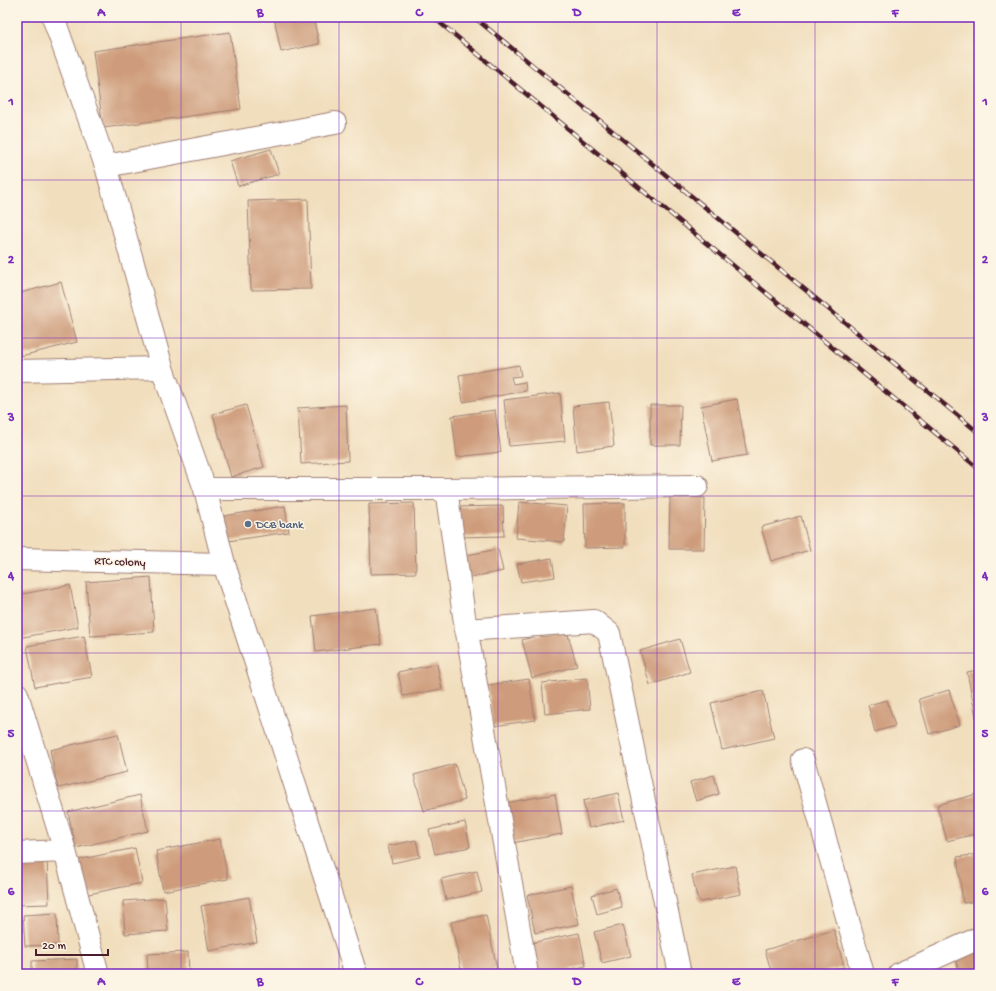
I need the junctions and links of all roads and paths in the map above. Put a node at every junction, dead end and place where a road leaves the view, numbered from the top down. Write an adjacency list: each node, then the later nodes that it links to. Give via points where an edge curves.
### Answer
1 (53, 17): 3 (main road)
2 (335, 123): 3 (main road)
3 (106, 166): 4 (main road)
4 (162, 368): 5 (main road); 7 (main road)
5 (17, 371)
6 (697, 486): 8 (main road)
7 (205, 489): 8 (main road); 10 (main road)
8 (446, 489): 11 (main road)
9 (17, 559): 10 (main road, RTC colony)
10 (224, 564): 18 (main road)
11 (466, 630): 19 (main road); 20 (main road, via 594,621 609,632)
12 (17, 694): 14 (main road)
13 (802, 760): 21 (main road)
14 (65, 851): 15 (main road); 17 (main road)
15 (17, 853)
16 (979, 938): 22 (main road)
17 (98, 974)
18 (356, 974)
19 (527, 974)
20 (680, 974)
21 (863, 974)
22 (899, 974)

